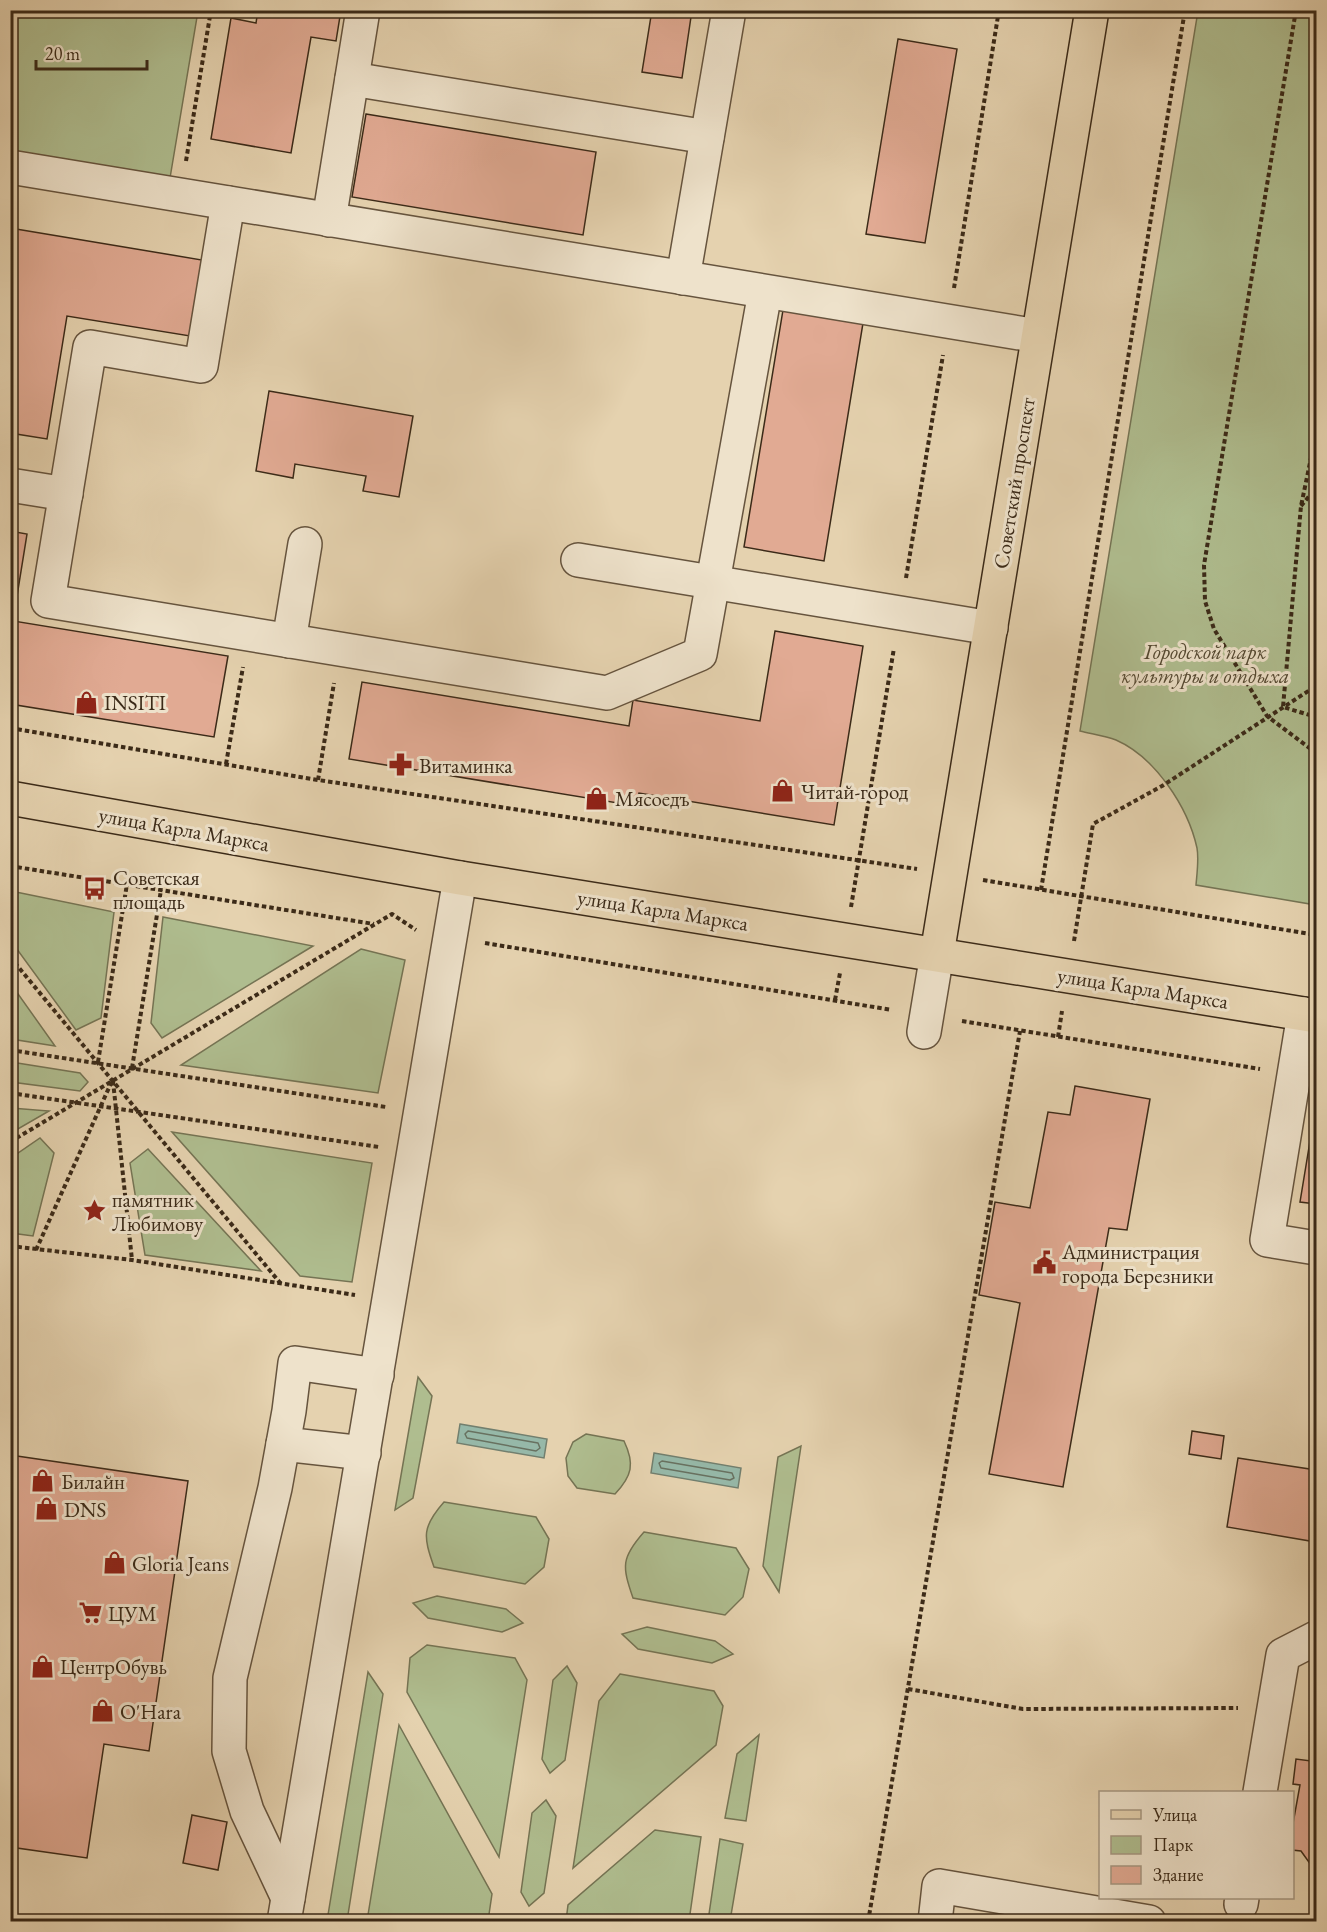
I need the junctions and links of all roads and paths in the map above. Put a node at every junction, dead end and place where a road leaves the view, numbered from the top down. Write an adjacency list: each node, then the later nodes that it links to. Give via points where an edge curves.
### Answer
1 (211, 10): 11 (path)
2 (363, 10): 8 (street)
3 (729, 10): 9 (street)
4 (999, 10): 16 (path)
5 (1092, 10): 17 (main road, Советский проспект)
6 (1185, 10): 46 (path)
7 (1296, 10): 33 (path, via 1204,564 1205,601 1214,629)
8 (352, 80): 9 (street); 13 (street)
9 (707, 137): 14 (street)
10 (10, 167): 11 (street)
11 (180, 195): 12 (street)
12 (228, 203): 13 (street); 21 (street, via 201,366 90,347)
13 (329, 220): 14 (street)
14 (684, 278): 15 (street)
15 (765, 292): 16 (street); 25 (street)
16 (948, 322): 17 (street); 26 (path)
17 (1038, 336): 27 (main road, Советский проспект)
18 (1317, 434): 22 (path)
19 (10, 485): 21 (street)
20 (1317, 488): 22 (path)
21 (66, 494): 28 (street, via 48,601)
22 (1301, 506): 32 (path)
23 (305, 544): 29 (street)
24 (578, 560): 25 (street)
25 (713, 583): 26 (street); 30 (street, via 700,654 607,693)
26 (900, 613): 27 (street); 40 (path)
27 (991, 628): 42 (main road, Советский проспект)
28 (249, 634): 29 (street); 37 (path)
29 (290, 641): 30 (street)
30 (339, 649): 38 (path)
31 (1317, 686): 32 (path)
32 (1283, 707): 33 (path); 34 (path)
33 (1267, 716): 36 (path); 47 (path, via 1162,786 1093,824)
34 (1317, 717)
35 (10, 728): 37 (path)
36 (1317, 753)
37 (225, 764): 38 (path)
38 (318, 780): 40 (path)
39 (10, 798): 43 (main road, улица Карла Маркса)
40 (859, 860): 42 (path)
41 (10, 866): 44 (path)
42 (950, 875): 46 (path); 51 (main road, Советский проспект)
43 (460, 878): 50 (street); 51 (main road, улица Карла Маркса)
44 (127, 884): 45 (path); 59 (path)
45 (161, 890): 48 (path); 60 (path)
46 (1041, 890): 47 (path)
47 (1081, 896): 49 (path); 53 (path)
48 (375, 924): 50 (path, via 392,914 420,933); 60 (path)
49 (1317, 935)
50 (450, 938): 55 (path); 77 (street)
51 (937, 954): 53 (main road, улица Карла Маркса); 55 (street)
52 (10, 957): 59 (path)
53 (1068, 976): 54 (main road, улица Карла Маркса); 57 (path)
54 (1310, 1015): 61 (street)
55 (926, 1024): 56 (path)
56 (1020, 1030): 57 (path); 81 (path)
57 (1058, 1036): 61 (path)
58 (10, 1050): 59 (path)
59 (98, 1063): 60 (path); 62 (path)
60 (132, 1068): 62 (path); 67 (path)
61 (1294, 1075): 72 (street, via 1267,1240)
62 (112, 1080): 64 (path); 65 (path); 66 (path); 68 (path)
63 (10, 1093): 64 (path)
64 (76, 1102): 65 (path); 69 (path)
65 (101, 1105): 66 (path); 73 (path)
66 (116, 1107): 68 (path); 74 (path)
67 (390, 1107)
68 (137, 1111): 70 (path); 75 (path)
69 (10, 1142)
70 (383, 1148)
71 (10, 1246): 73 (path)
72 (1317, 1248)
73 (36, 1250): 74 (path)
74 (132, 1260): 75 (path)
75 (280, 1284): 76 (path)
76 (360, 1296)
77 (376, 1375): 78 (street, via 295,1364); 79 (street)
78 (283, 1444): 79 (street); 84 (street, via 230,1678 229,1751)
79 (364, 1453): 84 (street)
80 (1317, 1638): 82 (street, via 1283,1655)
81 (908, 1689): 82 (path, via 1023,1709); 85 (path)
82 (1274, 1708): 83 (street)
83 (1260, 1791)
84 (286, 1910)
85 (868, 1922)
86 (935, 1922): 87 (street, via 939,1886)
87 (1149, 1922)

